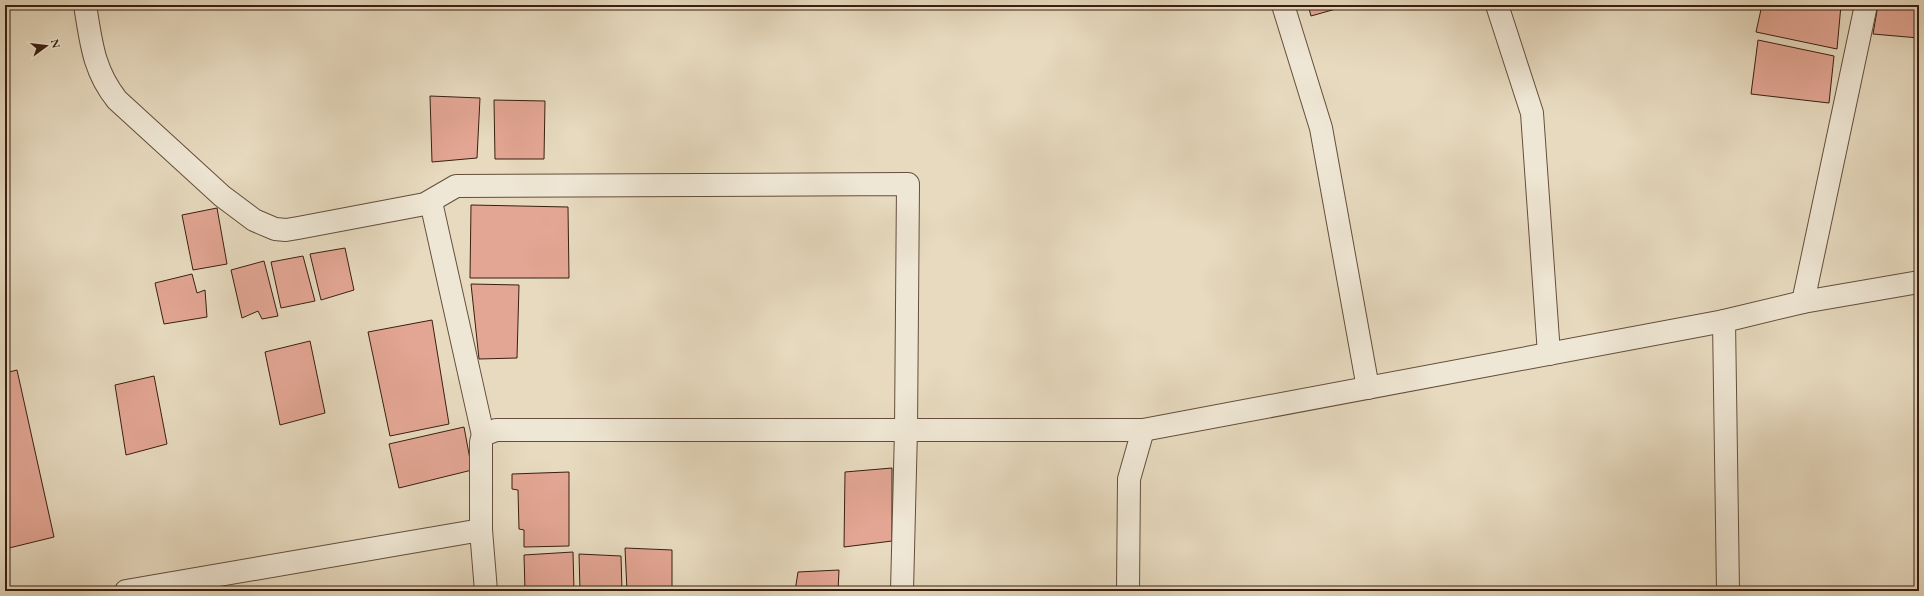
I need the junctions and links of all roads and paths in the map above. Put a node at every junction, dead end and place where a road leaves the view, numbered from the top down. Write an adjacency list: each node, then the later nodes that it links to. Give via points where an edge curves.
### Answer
1 (85, 5): 5 (street, via 93,54 108,89 222,196 264,226 286,230)
2 (1283, 5): 10 (street, via 1321,128)
3 (1497, 5): 9 (street, via 1532,112)
4 (1866, 5): 7 (street)
5 (431, 202): 11 (street, via 456,186 908,184); 13 (street)
6 (1919, 282): 7 (street)
7 (1803, 302): 8 (street)
8 (1724, 321): 9 (street); 19 (street)
9 (1549, 354): 10 (street)
10 (1368, 388): 12 (street)
11 (906, 430): 12 (street); 13 (street, via 496,430); 17 (street)
12 (1143, 430): 18 (street, via 1129,479)
13 (483, 435): 14 (street, via 480,442)
14 (481, 530): 15 (street); 16 (street)
15 (126, 591)
16 (486, 591)
17 (902, 591)
18 (1128, 591)
19 (1728, 591)

